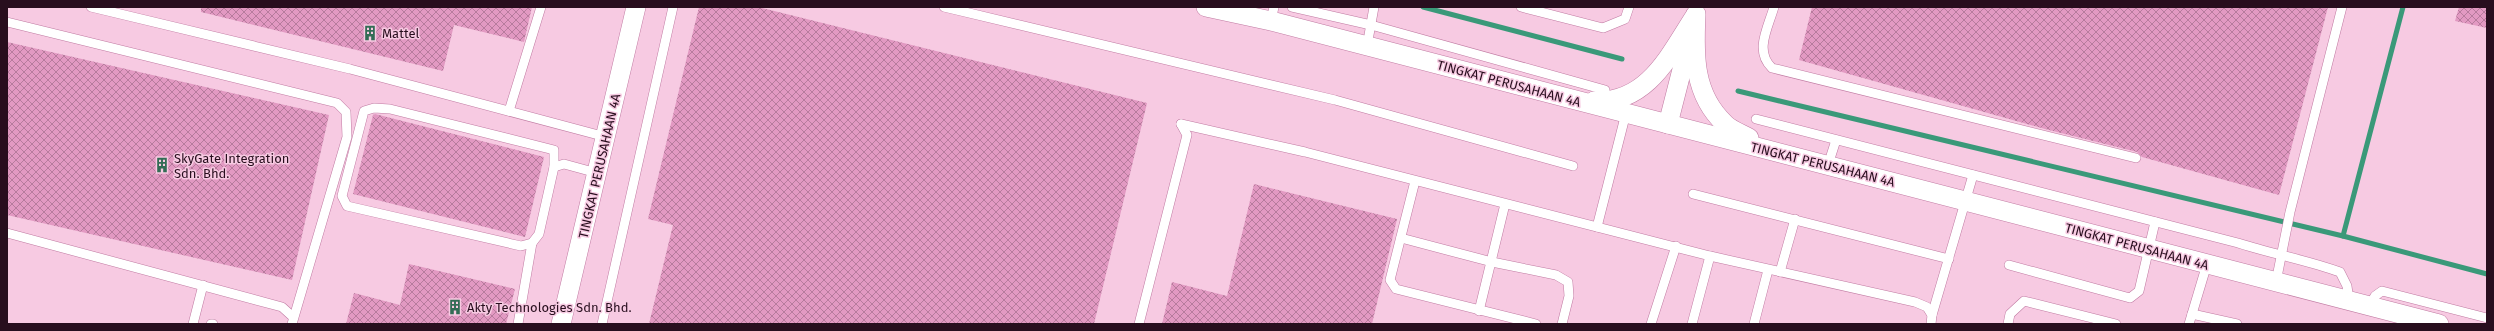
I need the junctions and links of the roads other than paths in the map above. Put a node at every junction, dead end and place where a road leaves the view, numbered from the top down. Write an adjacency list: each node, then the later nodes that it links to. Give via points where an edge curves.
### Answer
1 (91, 7): 21 (lane)
2 (541, 7): 21 (lane)
3 (636, 7): 25 (street, TINGKAT PERUSAHAAN 4A)
4 (674, 7): 66 (lane)
5 (944, 7): 29 (lane, via 1335,100)
6 (1206, 7): 14 (street, TINGKAT PERUSAHAAN 4A)
7 (1292, 7): 16 (lane)
8 (1521, 7): 9 (lane, via 1603,28 1625,19)
9 (1629, 7)
10 (1774, 7): 28 (lane, via 1762,51 1764,60 1772,68)
11 (2342, 7): 46 (lane)
12 (1373, 9): 16 (lane)
13 (1697, 11): 20 (street, via 1660,71 1635,92 1607,102); 24 (street); 27 (street, via 1694,55 1697,80 1708,104 1725,125)
14 (1273, 14): 17 (street, TINGKAT PERUSAHAAN 4A)
15 (7, 22): 62 (lane, via 337,103 346,112 347,137)
16 (1371, 25): 17 (lane); 18 (lane)
17 (1367, 46): 18 (street, TINGKAT PERUSAHAAN 4A)
18 (1408, 46): 20 (street, TINGKAT PERUSAHAAN 4A)
19 (1605, 90): 20 (lane)
20 (1568, 92): 22 (street, TINGKAT PERUSAHAAN 4A)
21 (509, 111): 25 (lane)
22 (1626, 113): 24 (street, TINGKAT PERUSAHAAN 4A); 40 (lane)
23 (1756, 119): 26 (lane)
24 (1668, 124): 27 (street, TINGKAT PERUSAHAAN 4A)
25 (606, 137): 32 (street, TINGKAT PERUSAHAAN 4A)
26 (1836, 140): 30 (lane); 33 (lane)
27 (1783, 154): 30 (street, TINGKAT PERUSAHAAN 4A)
28 (2136, 158)
29 (1573, 166)
30 (1828, 166): 36 (street, TINGKAT PERUSAHAAN 4A)
31 (554, 167): 32 (lane, via 564,164); 43 (lane, via 539,234); 43 (lane, via 554,150 390,109 374,108 364,111 342,196 347,206 521,246)
32 (597, 173): 65 (street, TINGKAT PERUSAHAAN 4A)
33 (1973, 175): 36 (lane); 39 (lane)
34 (1415, 181): 37 (lane); 42 (lane); 67 (lane, via 1305,152 1180,124 1187,135)
35 (1693, 194): 38 (lane)
36 (1966, 201): 45 (street, TINGKAT PERUSAHAAN 4A); 48 (lane)
37 (1505, 204): 40 (lane); 49 (lane)
38 (1795, 220): 48 (lane); 53 (lane)
39 (2156, 222): 45 (lane); 46 (lane)
40 (1597, 227): 44 (lane)
41 (7, 233): 55 (lane)
42 (1401, 238): 49 (lane); 58 (lane, via 1390,280 1396,290)
43 (532, 243): 64 (lane)
44 (1676, 246): 47 (lane); 70 (lane)
45 (2149, 249): 50 (street, TINGKAT PERUSAHAAN 4A); 51 (lane, via 2139,291 2130,298)
46 (2281, 254): 54 (lane); 56 (lane, via 2340,272 2347,286)
47 (1710, 256): 52 (lane); 71 (lane)
48 (1949, 259): 61 (lane)
49 (1492, 262): 58 (lane); 69 (lane, via 1556,275 1568,282 1569,296)
50 (2207, 264): 54 (street, TINGKAT PERUSAHAAN 4A); 59 (lane)
51 (2009, 266)
52 (1768, 270): 53 (lane); 72 (lane)
53 (1780, 272): 61 (lane, via 1915,302 1927,308)
54 (2276, 282): 56 (street, TINGKAT PERUSAHAAN 4A)
55 (202, 285): 62 (lane, via 282,307); 63 (lane)
56 (2349, 301): 57 (street, TINGKAT PERUSAHAAN 4A)
57 (2369, 306): 60 (lane, via 2375,296 2382,291); 77 (street, TINGKAT PERUSAHAAN 4A)
58 (1479, 311): 68 (lane)
59 (2192, 314): 75 (lane); 76 (lane)
60 (2487, 318)
61 (1932, 320)
62 (292, 321)
63 (193, 324)
64 (518, 324)
65 (561, 324)
66 (602, 324)
67 (1139, 324)
68 (1536, 324)
69 (1562, 324)
70 (1651, 324)
71 (1692, 324)
72 (1754, 324)
73 (2008, 324): 74 (lane, via 2010,314 2024,301)
74 (2116, 324)
75 (2189, 324)
76 (2237, 324)
77 (2439, 324)

